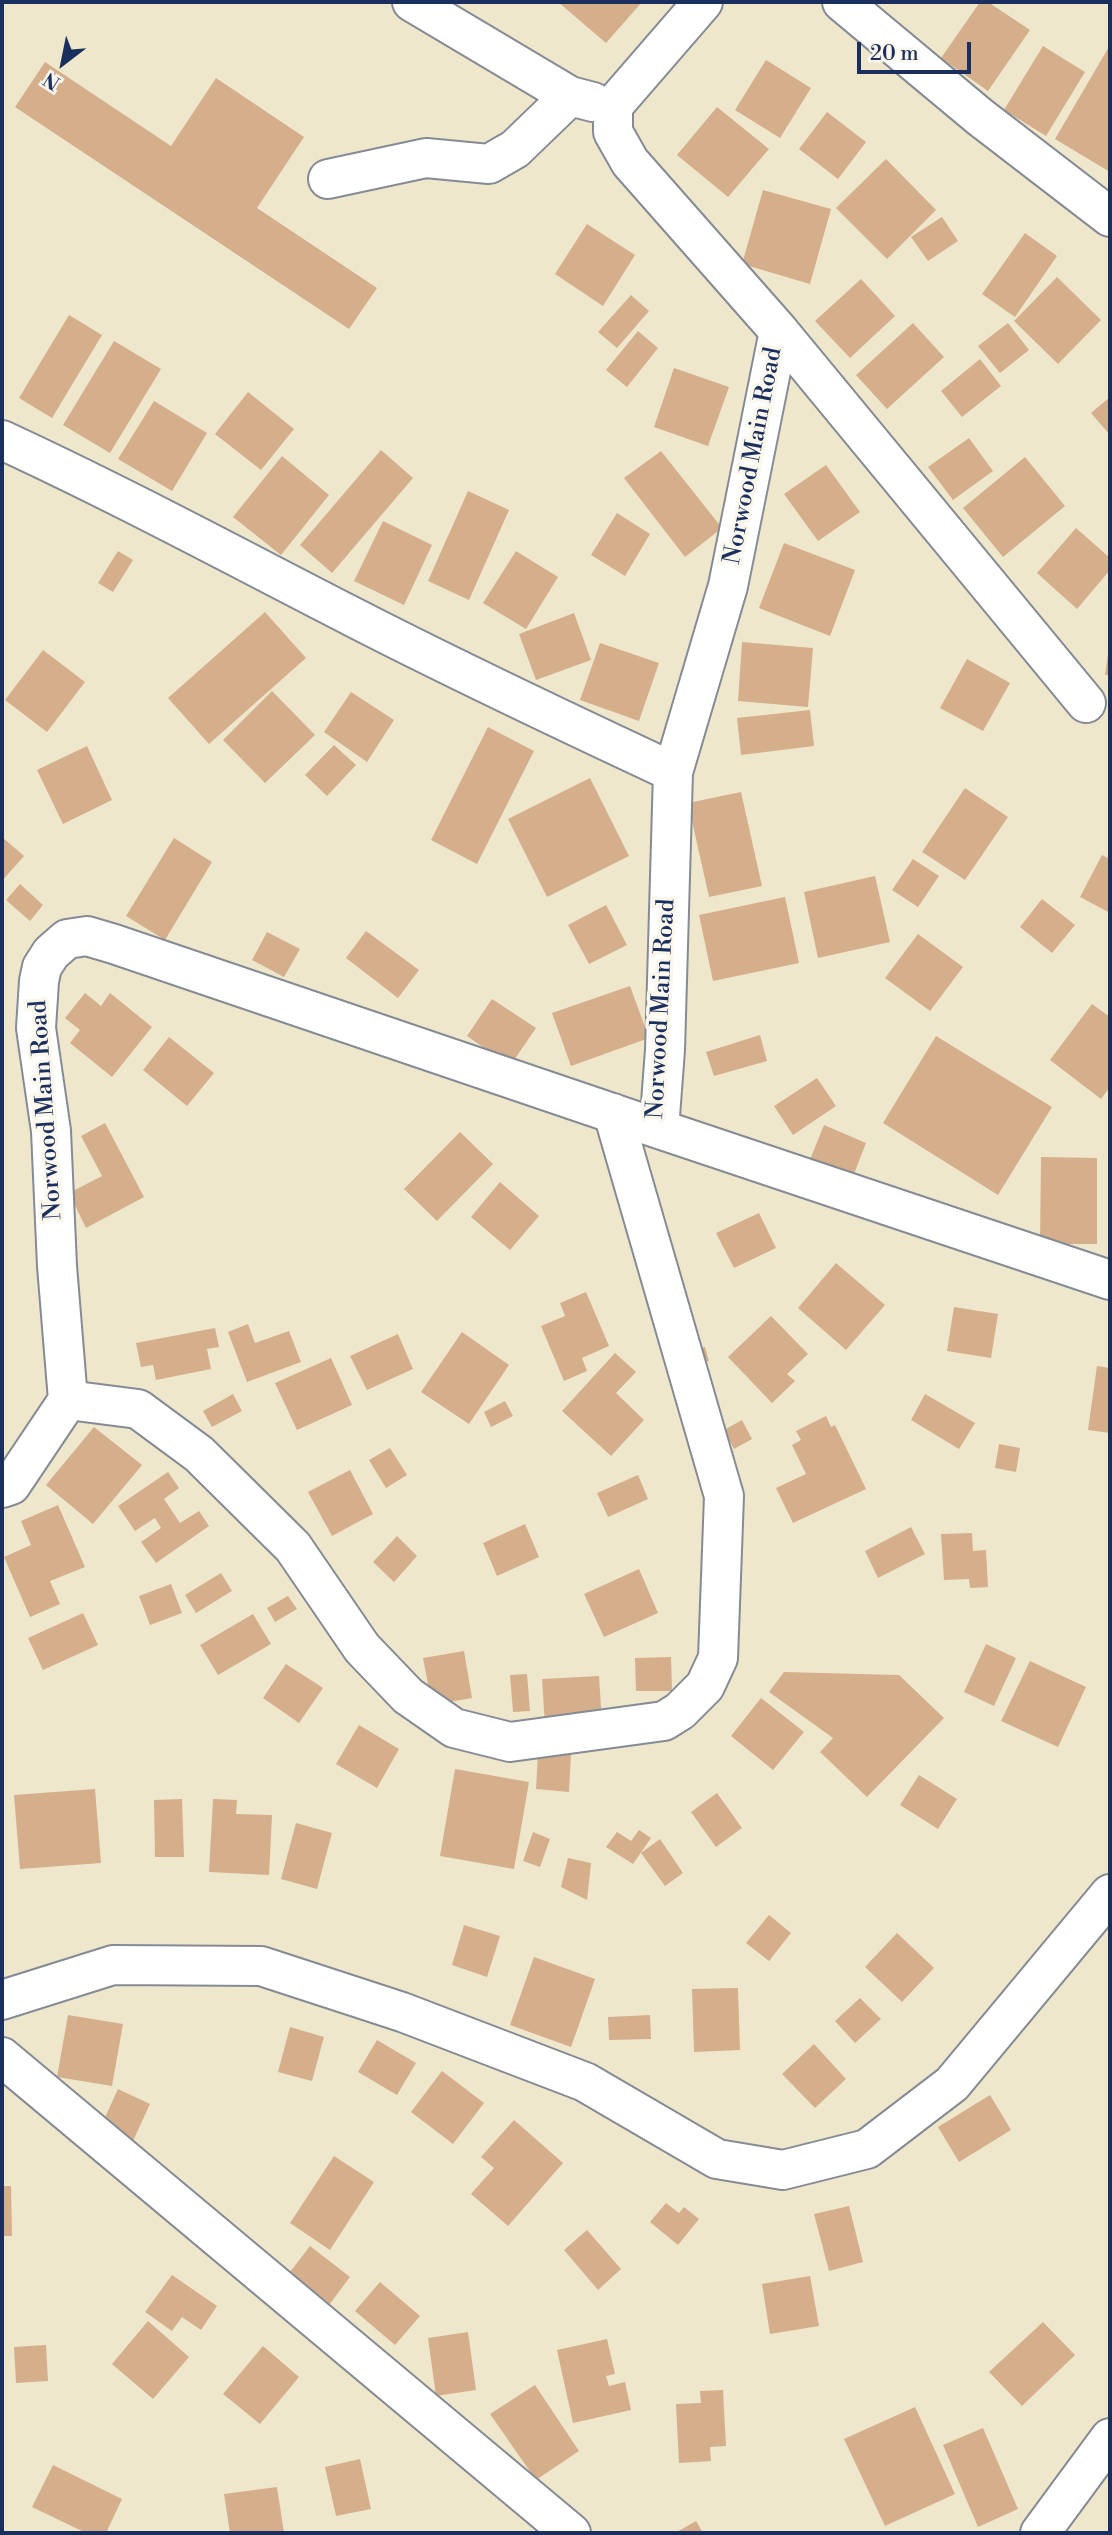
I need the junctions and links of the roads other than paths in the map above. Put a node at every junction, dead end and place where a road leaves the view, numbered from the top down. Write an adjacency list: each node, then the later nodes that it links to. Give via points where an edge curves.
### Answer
1 (412, 2): 4 (street)
2 (704, 2): 5 (street)
3 (842, 2): 7 (street, via 979,117)
4 (570, 96): 5 (street); 6 (street, via 515,149 489,164 426,158)
5 (613, 106): 8 (street, Norwood Main Road, via 613,132 629,162)
6 (328, 179)
7 (1110, 217)
8 (779, 331): 10 (street); 11 (street, Norwood Main Road, via 728,586)
9 (2, 440): 11 (street, via 185,528 521,701)
10 (1086, 703)
11 (673, 772): 13 (street, Norwood Main Road)
12 (613, 1114): 13 (street, Norwood Main Road); 15 (street, Norwood Main Road, via 114,944 87,936 66,939 42,967 36,1028 51,1131); 15 (street, via 724,1496 718,1658 705,1686 664,1721 510,1742 454,1728 408,1696 362,1648 293,1547 199,1454 138,1409)
13 (659, 1129): 14 (street)
14 (1110, 1280)
15 (68, 1400): 16 (street, via 11,1485)
16 (2, 1488)
17 (1110, 1894): 18 (street, via 952,2084 867,2149 783,2170 717,2159 585,2082 402,2012 261,1966 113,1965)
18 (2, 2000)
19 (2, 2057): 21 (street)
20 (1110, 2438): 22 (street)
21 (571, 2533)
22 (1040, 2533)

